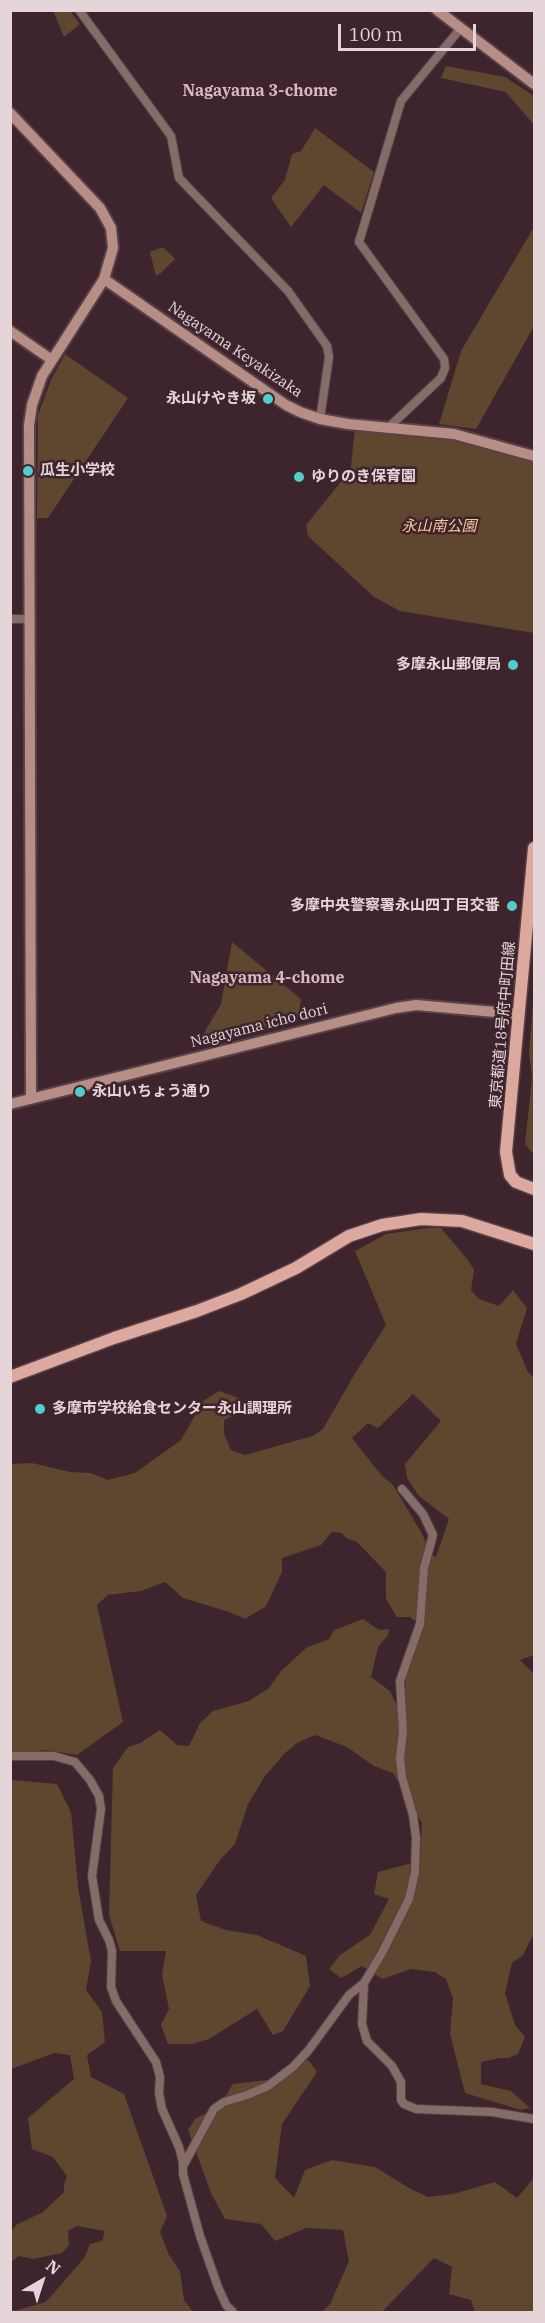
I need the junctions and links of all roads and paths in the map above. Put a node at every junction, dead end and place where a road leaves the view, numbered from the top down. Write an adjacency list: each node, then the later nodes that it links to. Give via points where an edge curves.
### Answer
1 (79, 10): 9 (street, via 171,136 179,178 288,291 327,346 329,357)
2 (437, 10): 3 (street)
3 (460, 29): 4 (street); 10 (street, via 401,101 359,242 444,359 441,378)
4 (534, 84)
5 (10, 113): 6 (street, via 91,197 106,218 113,248)
6 (104, 279): 8 (street); 9 (street, Nagayama Keyakizaka, via 286,405)
7 (10, 330): 8 (street)
8 (52, 360): 13 (street, via 34,396 29,424)
9 (320, 419): 10 (street, Nagayama Keyakizaka)
10 (389, 427): 11 (street, Nagayama Keyakizaka, via 463,435)
11 (534, 456)
12 (10, 619): 13 (street)
13 (29, 619): 17 (street)
14 (534, 848): 15 (main road, 東京都道18号府中町田線)
15 (531, 908): 16 (main road, 東京都道18号府中町田線)
16 (518, 1014): 17 (street, Nagayama icho dori, via 416,1005 396,1008); 19 (main road, 東京都道18号府中町田線, via 507,1165 516,1182)
17 (31, 1099): 18 (street, Nagayama icho dori)
18 (10, 1104)
19 (534, 1189)
20 (534, 1244): 21 (main road, via 462,1221 421,1219 382,1225 349,1236 296,1268 241,1294)
21 (10, 1377)
22 (402, 1490): 24 (street, via 423,1514 433,1535 424,1568 420,1624 400,1681 400,1758 413,1815 416,1856 409,1899)
23 (10, 1756): 26 (street, via 54,1756 75,1762 99,1796 101,1809 92,1876 99,1920 112,1951 111,1987 156,2062 162,2109)
24 (363, 1983): 25 (street, via 361,2012 367,2041 392,2066 401,2082 404,2104 416,2109); 26 (street, via 349,1995 293,2067 268,2086 214,2109)
25 (534, 2118)
26 (183, 2166): 27 (street, via 197,2226 218,2288)
27 (233, 2313)

